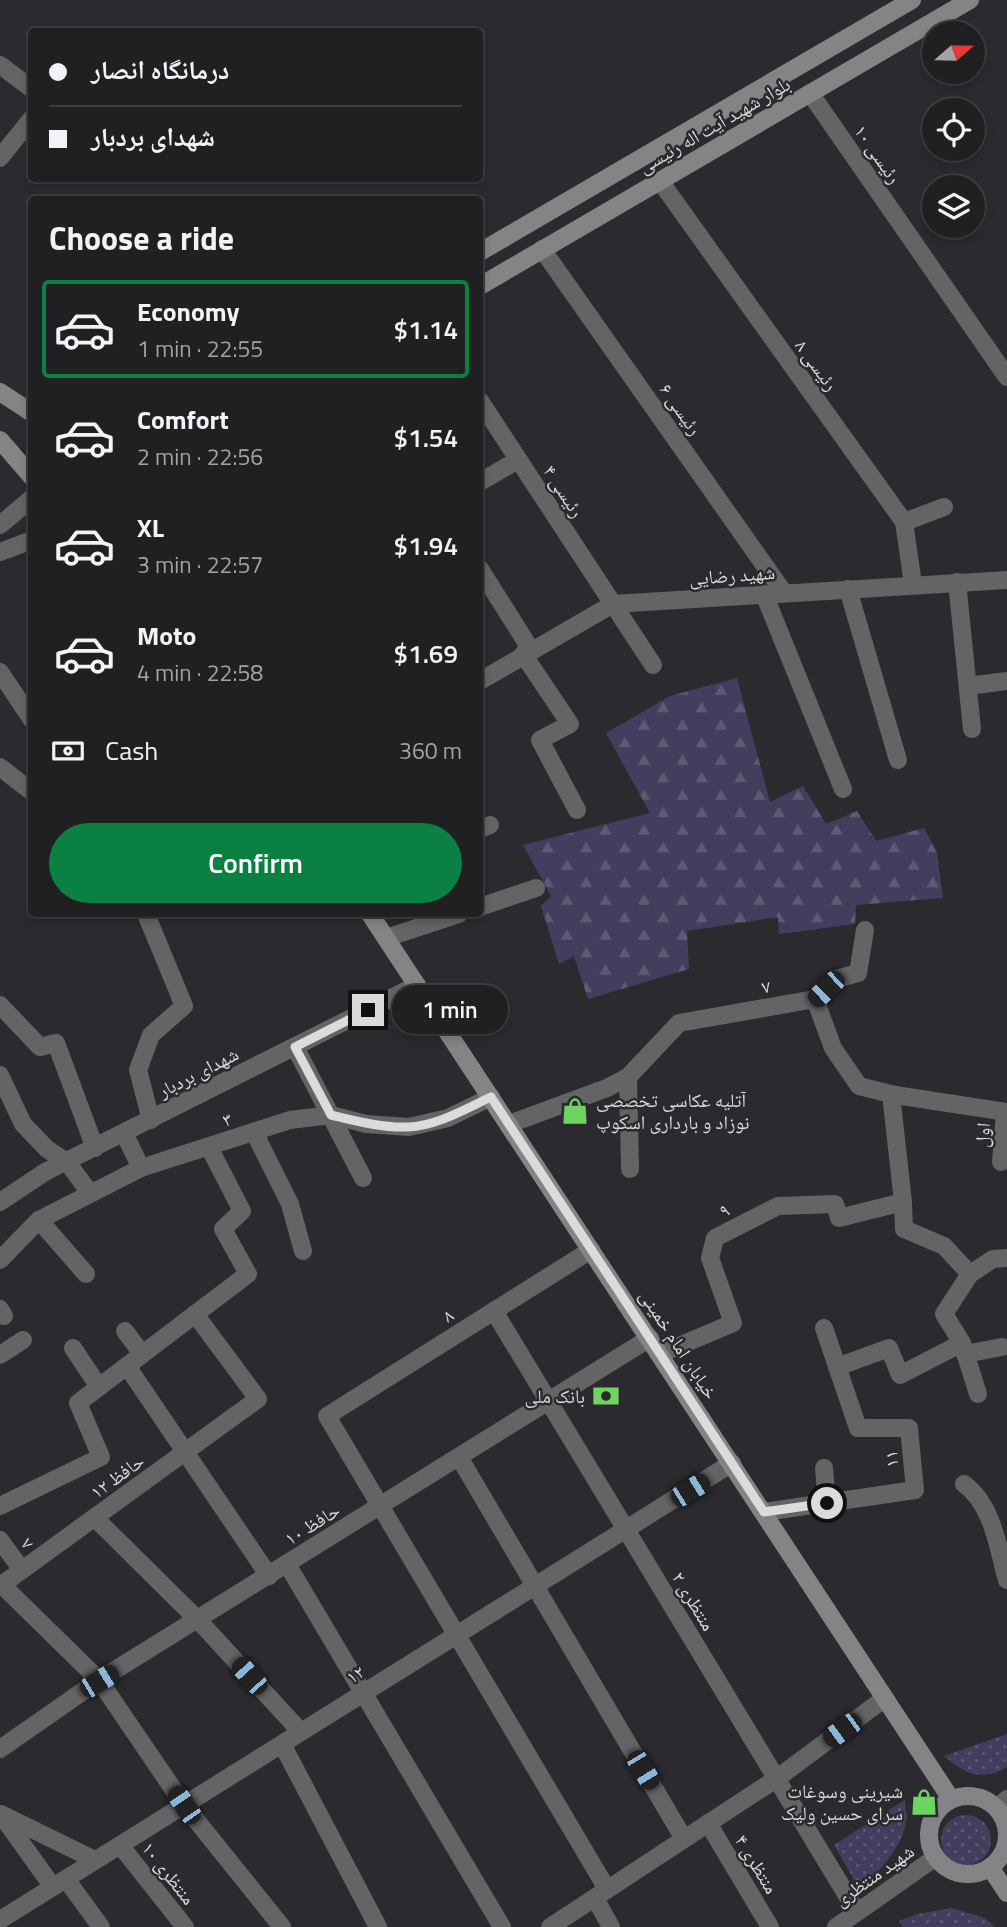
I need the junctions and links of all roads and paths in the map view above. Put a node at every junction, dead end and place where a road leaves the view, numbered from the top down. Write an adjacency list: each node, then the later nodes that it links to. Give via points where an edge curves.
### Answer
1 (912, 0): 6 (main road, بلوار شهید آیت اله رئیسی)
2 (970, 0): 5 (main road, بلوار شهید آیت اله رئیسی)
3 (0, 65): 4 (street)
4 (28, 86)
5 (810, 93): 8 (main road, بلوار شهید آیت اله رئیسی); 14 (street, رئیسی ۱۰)
6 (733, 105): 8 (main road); 12 (main road, بلوار شهید آیت اله رئیسی)
7 (28, 123): 9 (street)
8 (747, 130): 10 (main road, بلوار شهید آیت اله رئیسی)
9 (0, 158)
10 (660, 181): 11 (main road, بلوار شهید آیت اله رئیسی); 24 (street, رئیسی ۸)
11 (542, 249): 13 (main road, بلوار شهید آیت اله رئیسی); 33 (street, رئیسی ۶)
12 (483, 250)
13 (483, 284)
14 (1007, 377)
15 (0, 392): 17 (main road)
16 (483, 406): 19 (street, رئیسی ۴)
17 (28, 410)
18 (0, 440): 20 (main road)
19 (518, 460): 21 (street); 35 (street, رئیسی ۴)
20 (28, 472)
21 (483, 480)
22 (28, 502): 25 (street)
23 (944, 507): 24 (street)
24 (904, 522): 31 (street, رئیسی ۸)
25 (0, 525)
26 (28, 542): 27 (street)
27 (0, 552)
28 (483, 574): 36 (street)
29 (1007, 580): 30 (street, شهید رضایی)
30 (957, 582): 31 (street, شهید رضایی); 41 (street)
31 (913, 584): 32 (street, شهید رضایی)
32 (848, 589): 33 (street, شهید رضایی); 44 (street)
33 (784, 593): 34 (street, شهید رضایی)
34 (764, 594): 35 (street, شهید رضایی); 47 (street)
35 (613, 604): 36 (street, شهید رضایی); 37 (street, رئیسی ۴)
36 (527, 652): 39 (street, شهید رضایی); 48 (street, via 570,724 541,740)
37 (653, 665)
38 (0, 671): 42 (street)
39 (483, 679)
40 (1007, 681): 41 (street)
41 (968, 686): 43 (street)
42 (28, 714)
43 (972, 729)
44 (898, 760)
45 (1, 767): 46 (street)
46 (28, 789)
47 (843, 789)
48 (577, 810)
49 (536, 888): 50 (street)
50 (483, 906)
51 (147, 917): 66 (street, via 184,1006 151,1035 138,1070)
52 (372, 917): 55 (main road, خیابان امام خمینی)
53 (445, 917): 55 (street)
54 (865, 930): 57 (street, via 858,973 836,979)
55 (386, 938): 56 (main road, خیابان امام خمینی)
56 (417, 985): 59 (street, شهدای بردبار); 63 (main road, خیابان امام خمینی)
57 (816, 999): 61 (street, ۷, via 679,1023); 62 (street, via 833,1048 859,1086)
58 (0, 1005): 71 (street, via 40,1047 56,1043)
59 (295, 1047): 65 (street); 66 (street, شهدای بردبار)
60 (0, 1075): 72 (street, via 23,1124)
61 (628, 1077): 67 (street, ۷); 75 (street)
62 (891, 1094): 64 (street); 79 (street)
63 (491, 1097): 65 (street, ۳, via 448,1118 409,1127 366,1124); 67 (main road, خیابان امام خمینی)
64 (1006, 1112): 73 (street, اول)
65 (331, 1115): 68 (street, ۳, via 290,1120); 76 (street)
66 (151, 1120): 69 (street, شهدای بردبار)
67 (509, 1125): 81 (main road, خیابان امام خمینی)
68 (254, 1132): 70 (street, ۳); 82 (street, via 289,1204)
69 (124, 1133): 71 (street, شهدای بردبار); 74 (street)
70 (209, 1147): 74 (street, ۳); 88 (street, via 242,1211 223,1228 248,1274)
71 (95, 1148): 72 (street, شهدای بردبار)
72 (66, 1162): 77 (street); 78 (street, شهدای بردبار)
73 (1001, 1162)
74 (141, 1168): 77 (street, ۳)
75 (630, 1168)
76 (363, 1178)
77 (90, 1193): 80 (street, ۳)
78 (0, 1202)
79 (903, 1202): 86 (street, via 904,1229 944,1246); 97 (street, ۹, via 839,1219 835,1204 778,1206 715,1238 710,1258 733,1323)
80 (39, 1220): 84 (street, ۳); 85 (street)
81 (591, 1250): 87 (street, ۸); 91 (main road, خیابان امام خمینی)
82 (303, 1251)
83 (1007, 1258): 86 (street, via 993,1259)
84 (0, 1260)
85 (86, 1274)
86 (970, 1274): 94 (street, via 944,1314)
87 (494, 1311): 103 (street, منتظری ۲); 111 (street, ۸, via 327,1416)
88 (195, 1314): 96 (street); 104 (street, حافظ ۱۲, via 258,1399)
89 (824, 1328): 100 (street, ۱۱)
90 (125, 1331): 96 (street)
91 (650, 1338): 97 (main road, خیابان امام خمینی); 103 (street, حافظ ۱۰)
92 (23, 1340): 98 (street)
93 (73, 1348): 101 (street)
94 (964, 1348): 95 (street); 100 (street, via 900,1375 889,1348); 102 (street)
95 (1002, 1348)
96 (142, 1354): 99 (street)
97 (660, 1354): 106 (main road, خیابان امام خمینی)
98 (0, 1355)
99 (127, 1366): 101 (street); 104 (street)
100 (837, 1367): 109 (street, ۱۱, via 858,1428 909,1429 915,1490)
101 (99, 1387): 110 (street, via 78,1403 101,1457)
102 (978, 1395)
103 (549, 1401): 105 (street, حافظ ۱۰); 114 (street, منتظری ۲)
104 (186, 1452): 113 (street, حافظ ۱۲); 118 (street)
105 (459, 1457): 111 (street, حافظ ۱۰); 121 (street)
106 (732, 1463): 112 (main road, خیابان امام خمینی); 114 (street, ۱۲)
107 (824, 1468): 109 (street)
108 (964, 1484): 119 (street, via 985,1508)
109 (827, 1503): 112 (street, ۱۱)
110 (0, 1506)
111 (380, 1506): 116 (street, حافظ ۱۰); 123 (street)
112 (764, 1512): 126 (main road, خیابان امام خمینی)
113 (95, 1518): 117 (street, حافظ ۱۲); 122 (street)
114 (626, 1529): 121 (street, ۱۲); 130 (street, منتظری ۲)
115 (0, 1540): 117 (street, ۷)
116 (287, 1564): 118 (street, حافظ ۱۰); 125 (street)
117 (22, 1570): 120 (street, حافظ ۱۲)
118 (269, 1576): 122 (street, حافظ ۱۰)
119 (1007, 1580)
120 (1, 1586): 124 (street)
121 (535, 1586): 123 (street, ۱۲); 136 (street)
122 (198, 1620): 124 (street, حافظ ۱۰); 127 (street)
123 (457, 1635): 125 (street, ۱۲); 143 (street)
124 (99, 1681): 129 (street, حافظ ۱۰); 133 (street)
125 (362, 1694): 127 (street, ۱۲); 150 (street)
126 (885, 1698): 130 (street); 131 (main road, خیابان امام خمینی)
127 (301, 1732): 128 (street, ۱۲)
128 (282, 1744): 133 (street, ۱۲); 149 (street)
129 (0, 1749)
130 (776, 1779): 135 (street); 144 (street, منتظری ۲)
131 (951, 1799): 132 (main road, via 975,1796); 138 (main road, via 941,1806 929,1827)
132 (1002, 1804): 140 (main road, via 1006,1843 1003,1854)
133 (184, 1805): 137 (street, ۱۲); 148 (street)
134 (0, 1814): 139 (street); 141 (street)
135 (708, 1823): 136 (street); 153 (street, منتظری ۴)
136 (684, 1839): 143 (street)
137 (120, 1845): 139 (street, ۱۲); 147 (street, منتظری ۱۰)
138 (936, 1857): 140 (main road, via 961,1874); 144 (street, شهید منتظری)
139 (95, 1860): 141 (street, ۱۲)
140 (990, 1867): 142 (main road)
141 (60, 1883): 145 (street, ۱۲); 146 (street)
142 (1007, 1893)
143 (601, 1894): 151 (street); 152 (street)
144 (857, 1912): 154 (street, شهید منتظری)
145 (0, 1920)
146 (101, 1927)
147 (185, 1927)
148 (282, 1927)
149 (378, 1927)
150 (502, 1927)
151 (550, 1927)
152 (611, 1927)
153 (770, 1927)
154 (836, 1927)

